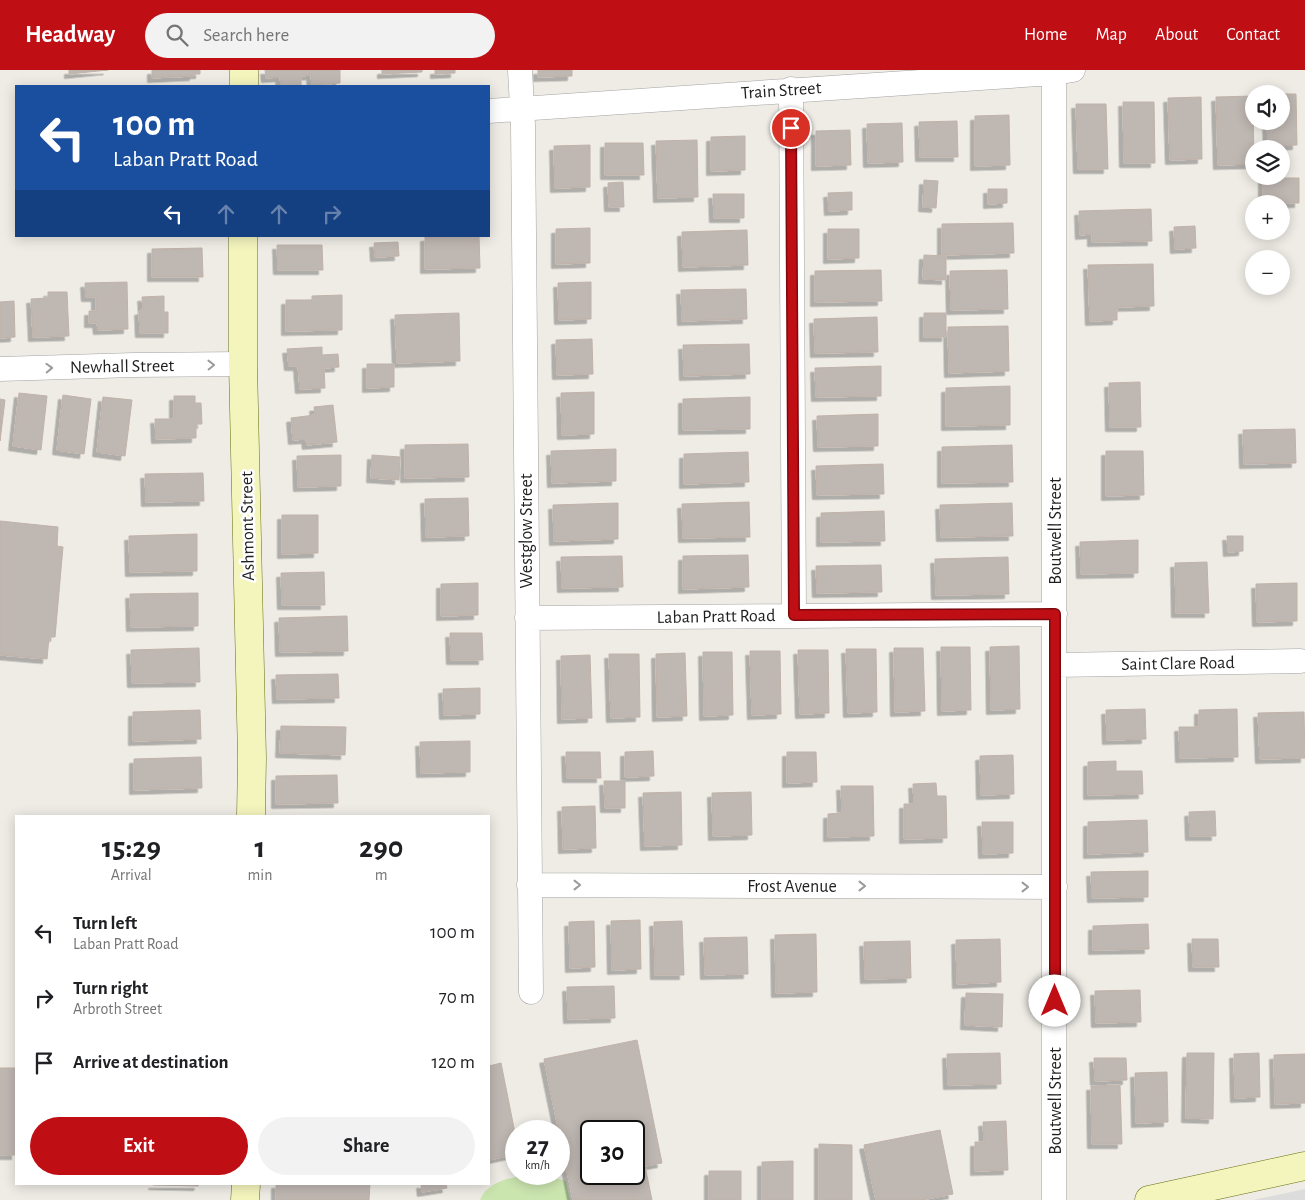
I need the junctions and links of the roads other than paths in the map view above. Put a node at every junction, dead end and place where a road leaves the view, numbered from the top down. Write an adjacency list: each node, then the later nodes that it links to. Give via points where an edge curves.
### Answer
1 (244, 70): 4 (main road)
2 (520, 70): 6 (street, Westglow Street)
3 (1063, 71): 5 (street, Train Street); 11 (street, Boutwell Street)
4 (244, 85)
5 (791, 89): 6 (street, Train Street); 12 (street)
6 (523, 109): 7 (street, Train Street); 13 (street, Westglow Street)
7 (490, 111)
8 (244, 237): 9 (main road, Ashmont Street)
9 (243, 364): 10 (street, Newhall Street, one-way to 9); 16 (main road, Ashmont Street)
10 (0, 369)
11 (1055, 614): 12 (street, Laban Pratt Road); 15 (street, Boutwell Street)
12 (794, 615): 13 (street, Laban Pratt Road)
13 (527, 618): 17 (street, Westglow Street)
14 (1300, 661): 15 (street, Saint Clare Road)
15 (1055, 665): 18 (street, Boutwell Street)
16 (251, 815)
17 (528, 885): 18 (street, Frost Avenue, one-way to 18); 19 (street, Westglow Street)
18 (1055, 887): 23 (street, Boutwell Street)
19 (531, 992)
20 (1305, 1166): 24 (main road)
21 (246, 1185): 22 (main road)
22 (245, 1200)
23 (1054, 1200)
24 (1149, 1200)

